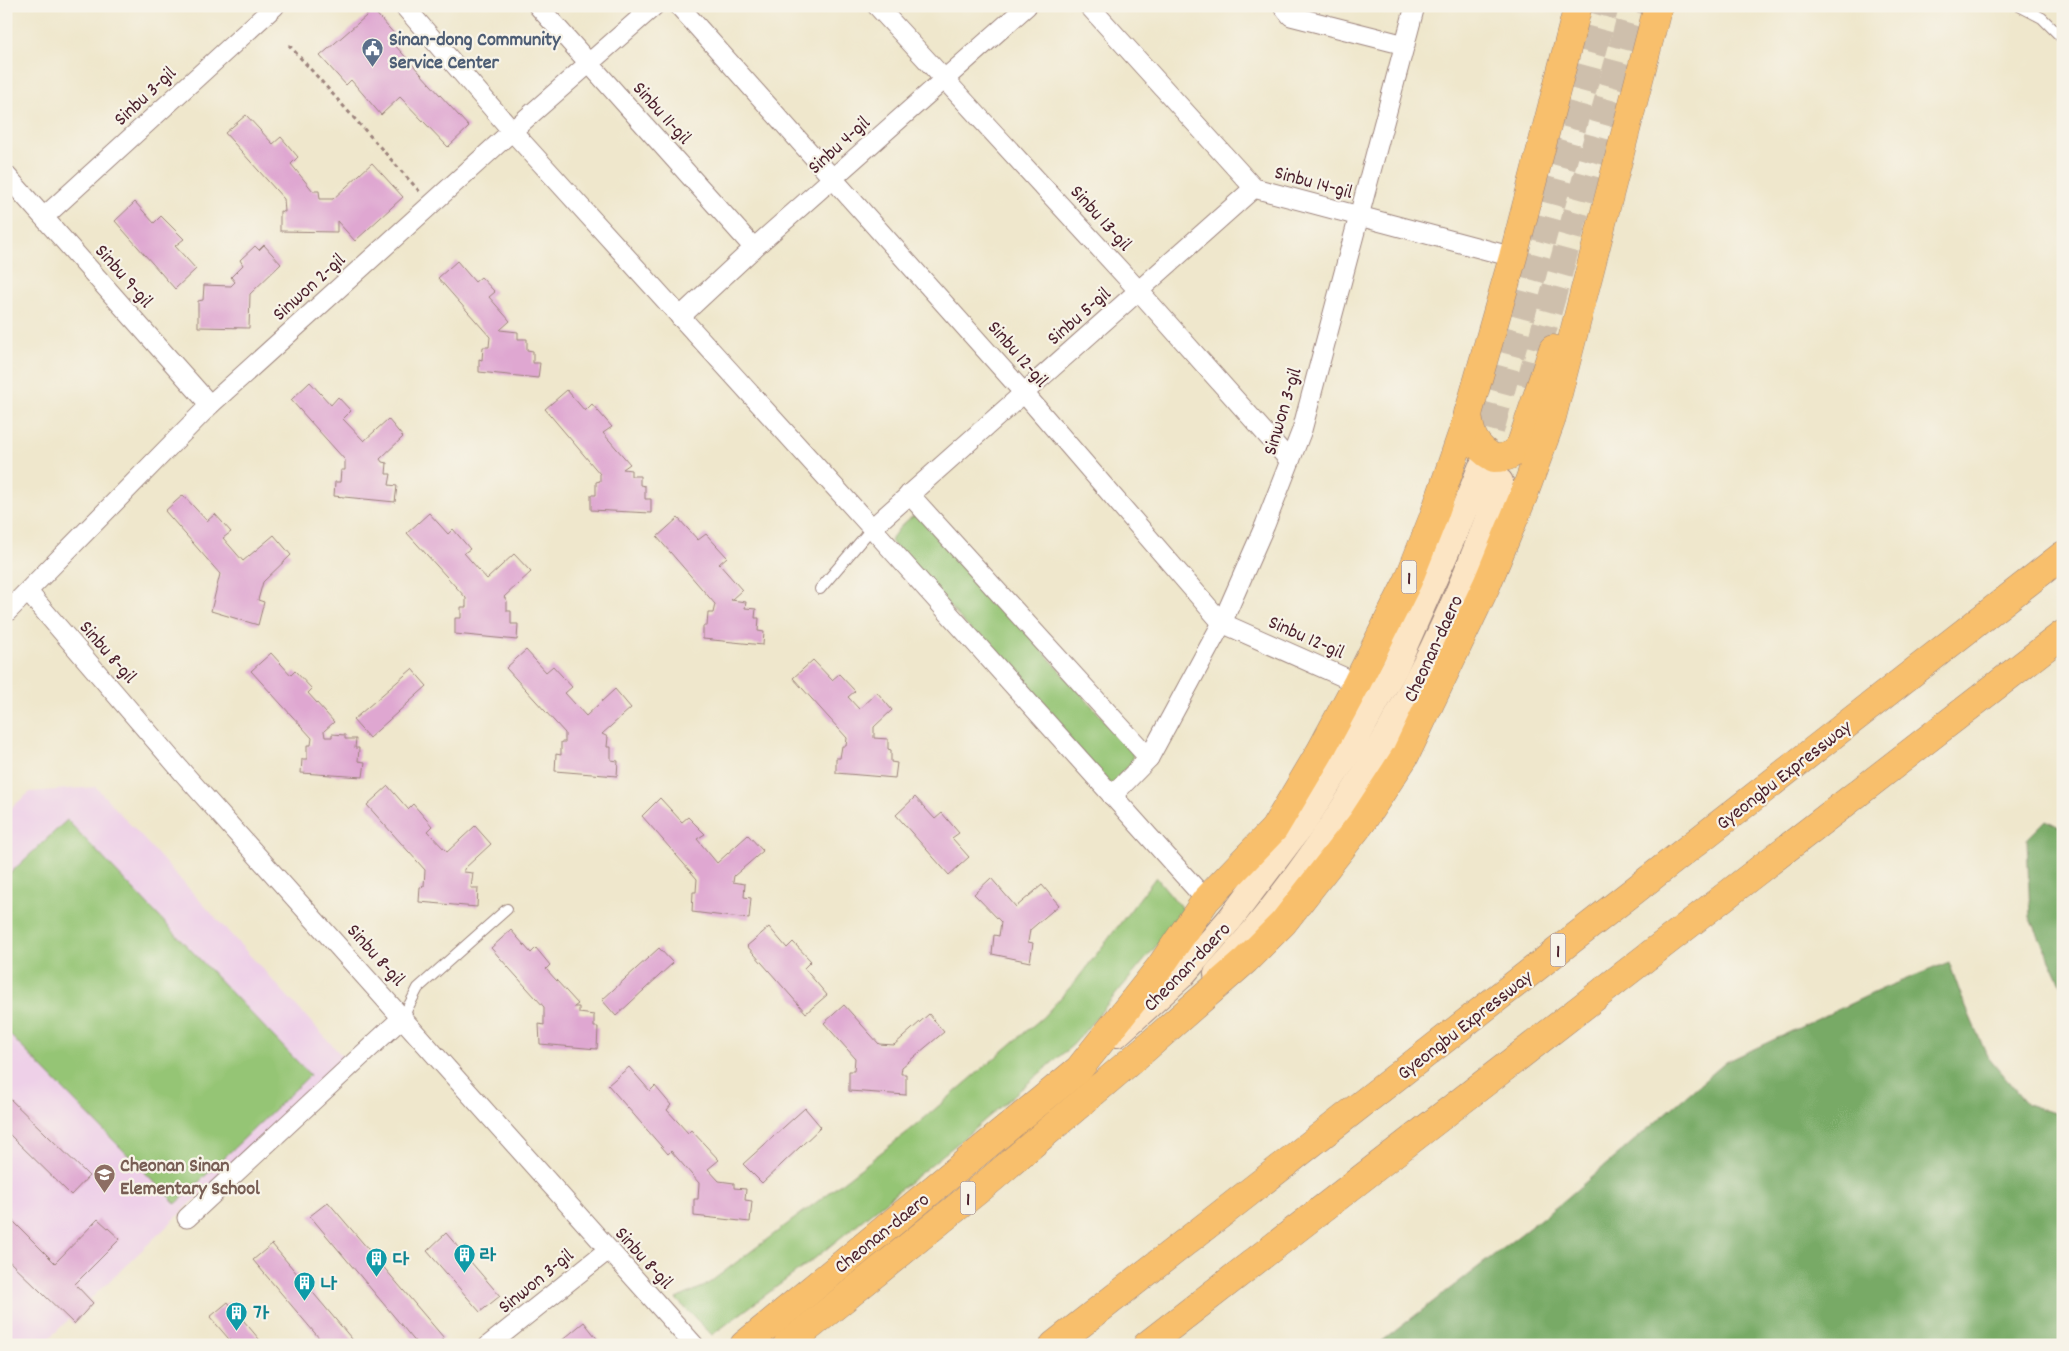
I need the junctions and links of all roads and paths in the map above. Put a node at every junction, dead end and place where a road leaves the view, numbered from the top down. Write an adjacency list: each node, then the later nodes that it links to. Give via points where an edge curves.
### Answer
1 (404, 6): 19 (street)
2 (538, 6): 17 (street, Sinbu 11-gil)
3 (654, 6): 17 (street, Sinwon 2-gil)
4 (679, 6): 21 (street, Sinbu 12-gil)
5 (877, 6): 18 (street, Sinbu 13-gil)
6 (1027, 6): 18 (street, Sinbu 4-gil)
7 (1090, 6): 23 (street, Sinbu 14-gil)
8 (1283, 6): 16 (street, via 1291,16)
9 (1416, 6): 16 (street, Sinwon 3-gil)
10 (1578, 6): 28 (main road, 1)
11 (1658, 6): 22 (main road, 1)
12 (2019, 6): 14 (lane, via 2042,18)
13 (271, 7): 26 (street, Sinbu 3-gil)
14 (2063, 39)
15 (289, 45): 24 (path)
16 (1405, 45): 25 (street, Sinwon 3-gil)
17 (590, 63): 19 (street, Sinwon 2-gil); 27 (street, Sinbu 11-gil)
18 (945, 78): 21 (street, Sinbu 4-gil); 29 (street, Sinbu 13-gil)
19 (512, 131): 30 (street); 32 (street, Sinwon 2-gil)
20 (6, 175): 26 (street, Sinbu 9-gil)
21 (834, 178): 27 (street, Sinbu 4-gil); 31 (street, Sinbu 12-gil)
22 (1614, 182): 33 (main road, via 1517,450 1504,458 1488,455 1473,439); 49 (main road, 1, via 1548,430 1488,584 1404,756 1362,822 1283,923)
23 (1254, 188): 25 (street, Sinbu 14-gil); 29 (street, Sinbu 5-gil)
24 (421, 193)
25 (1358, 216): 28 (street, Sinbu 14-gil); 34 (street, Sinwon 3-gil, via 1302,430)
26 (44, 217): 32 (street, Sinbu 9-gil)
27 (754, 248): 30 (street, Sinbu 4-gil)
28 (1513, 257): 33 (main road, 1)
29 (1139, 291): 31 (street, Sinbu 5-gil); 34 (street, Sinbu 13-gil)
30 (680, 317): 36 (street)
31 (1023, 392): 35 (street, Sinbu 5-gil); 41 (street, Sinbu 12-gil)
32 (210, 405): 39 (street, Sinwon 2-gil)
33 (1468, 413): 43 (main road, 1, via 1408,581)
34 (1290, 461): 41 (street, Sinwon 3-gil)
35 (909, 494): 36 (street, Sinbu 5-gil); 44 (street)
36 (872, 528): 38 (lane); 45 (street)
37 (2063, 555): 57 (main road, Gyeongbu Expressway / 1)
38 (820, 589)
39 (28, 592): 40 (street, Sinwon 2-gil); 48 (street, Sinbu 8-gil, via 192,782)
40 (6, 612)
41 (1222, 623): 43 (street, Sinbu 12-gil); 44 (street, Sinwon 3-gil)
42 (2063, 634): 58 (main road)
43 (1357, 683): 46 (main road, 1, via 1274,829)
44 (1149, 758): 45 (street, Sinwon 3-gil)
45 (1112, 796): 46 (street)
46 (1206, 900): 50 (main road, 1, via 1160,967)
47 (507, 909): 48 (lane, via 418,988)
48 (403, 1017): 51 (street); 52 (street, Sinbu 8-gil)
49 (1146, 1048): 50 (main road, Cheonan-daero, via 1233,956 1305,864 1363,776 1430,656 1483,533 1491,475 1457,527 1395,667 1351,748 1303,823 1231,918 1181,976); 56 (main road, Cheonan-daero / 1, via 987,1183)
50 (1079, 1069): 55 (main road, Cheonan-daero / 1)
51 (187, 1218)
52 (608, 1250): 53 (street, Sinwon 3-gil); 54 (street, Sinbu 8-gil)
53 (489, 1345)
54 (694, 1345)
55 (744, 1345)
56 (787, 1345)
57 (1054, 1345)
58 (1148, 1345)

